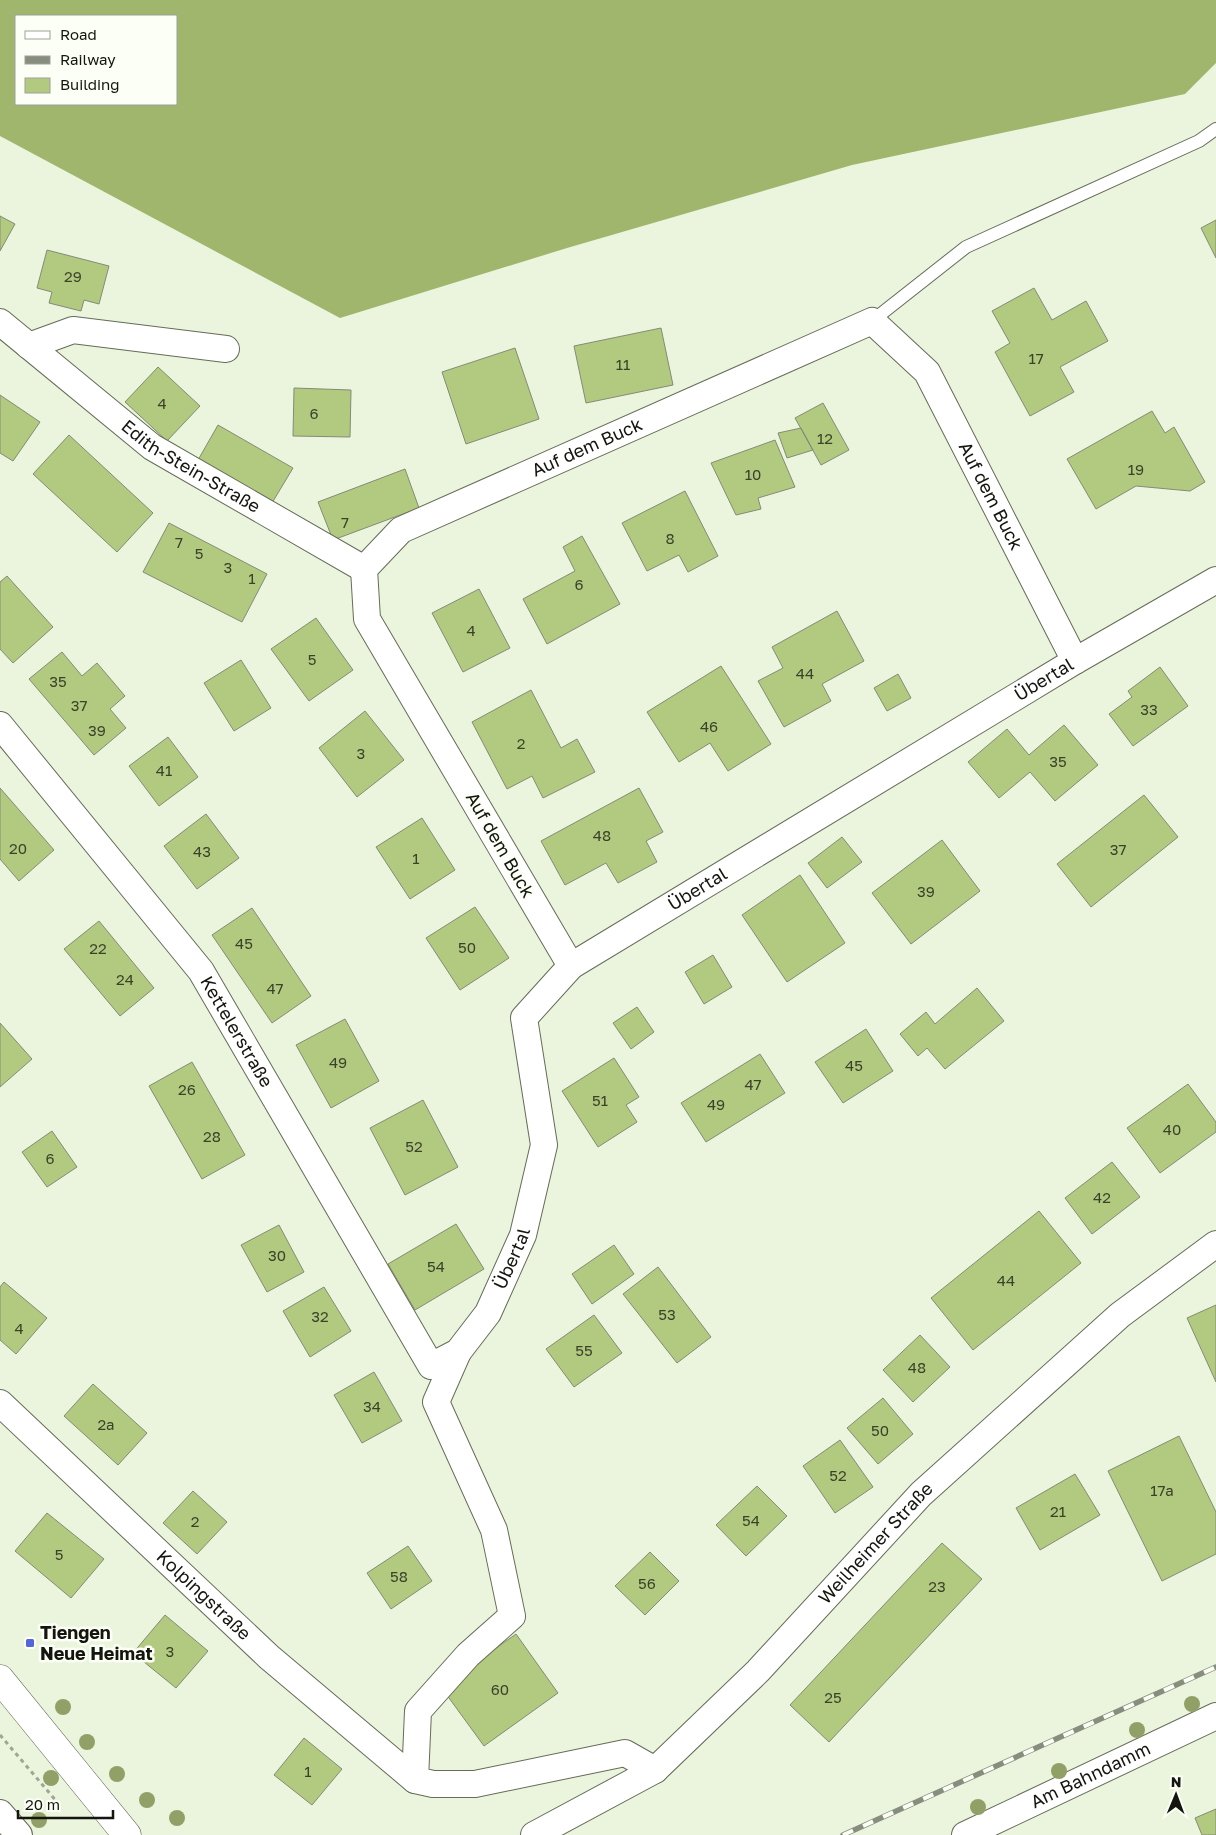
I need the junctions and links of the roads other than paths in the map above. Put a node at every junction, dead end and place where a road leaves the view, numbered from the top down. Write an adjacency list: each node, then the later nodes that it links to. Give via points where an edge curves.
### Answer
1 (1216, 129): 2 (lane, via 1199,141 966,247)
2 (872, 321): 6 (street, Auf dem Buck, via 401,530); 8 (street, Auf dem Buck, via 927,372)
3 (0, 322): 4 (street, Edith-Stein-Straße)
4 (29, 346): 5 (street, via 73,330); 6 (street, Edith-Stein-Straße, via 152,447)
5 (226, 349)
6 (364, 569): 10 (street, Auf dem Buck, via 367,619)
7 (1216, 580): 8 (street, Übertal)
8 (1075, 661): 10 (street, Übertal)
9 (0, 725): 13 (street, Kettelerstraße, via 201,970)
10 (571, 966): 12 (street, Übertal, via 524,1018 544,1145 523,1234 488,1314)
11 (1216, 1244): 17 (street, Weilheimer Straße, via 1120,1315 921,1494 758,1671)
12 (458, 1352): 13 (street, Übertal); 18 (street, via 436,1402 494,1530 512,1616 468,1655 418,1711)
13 (431, 1366)
14 (0, 1403): 18 (street, Kolpingstraße, via 269,1657)
15 (0, 1679): 21 (main road)
16 (1216, 1716): 23 (street, Am Bahndamm)
17 (654, 1770): 18 (street, via 625,1753 475,1784 433,1784); 22 (street, Weilheimer Straße)
18 (415, 1780)
19 (0, 1813): 20 (street)
20 (18, 1835)
21 (128, 1835)
22 (534, 1835)
23 (965, 1835)

